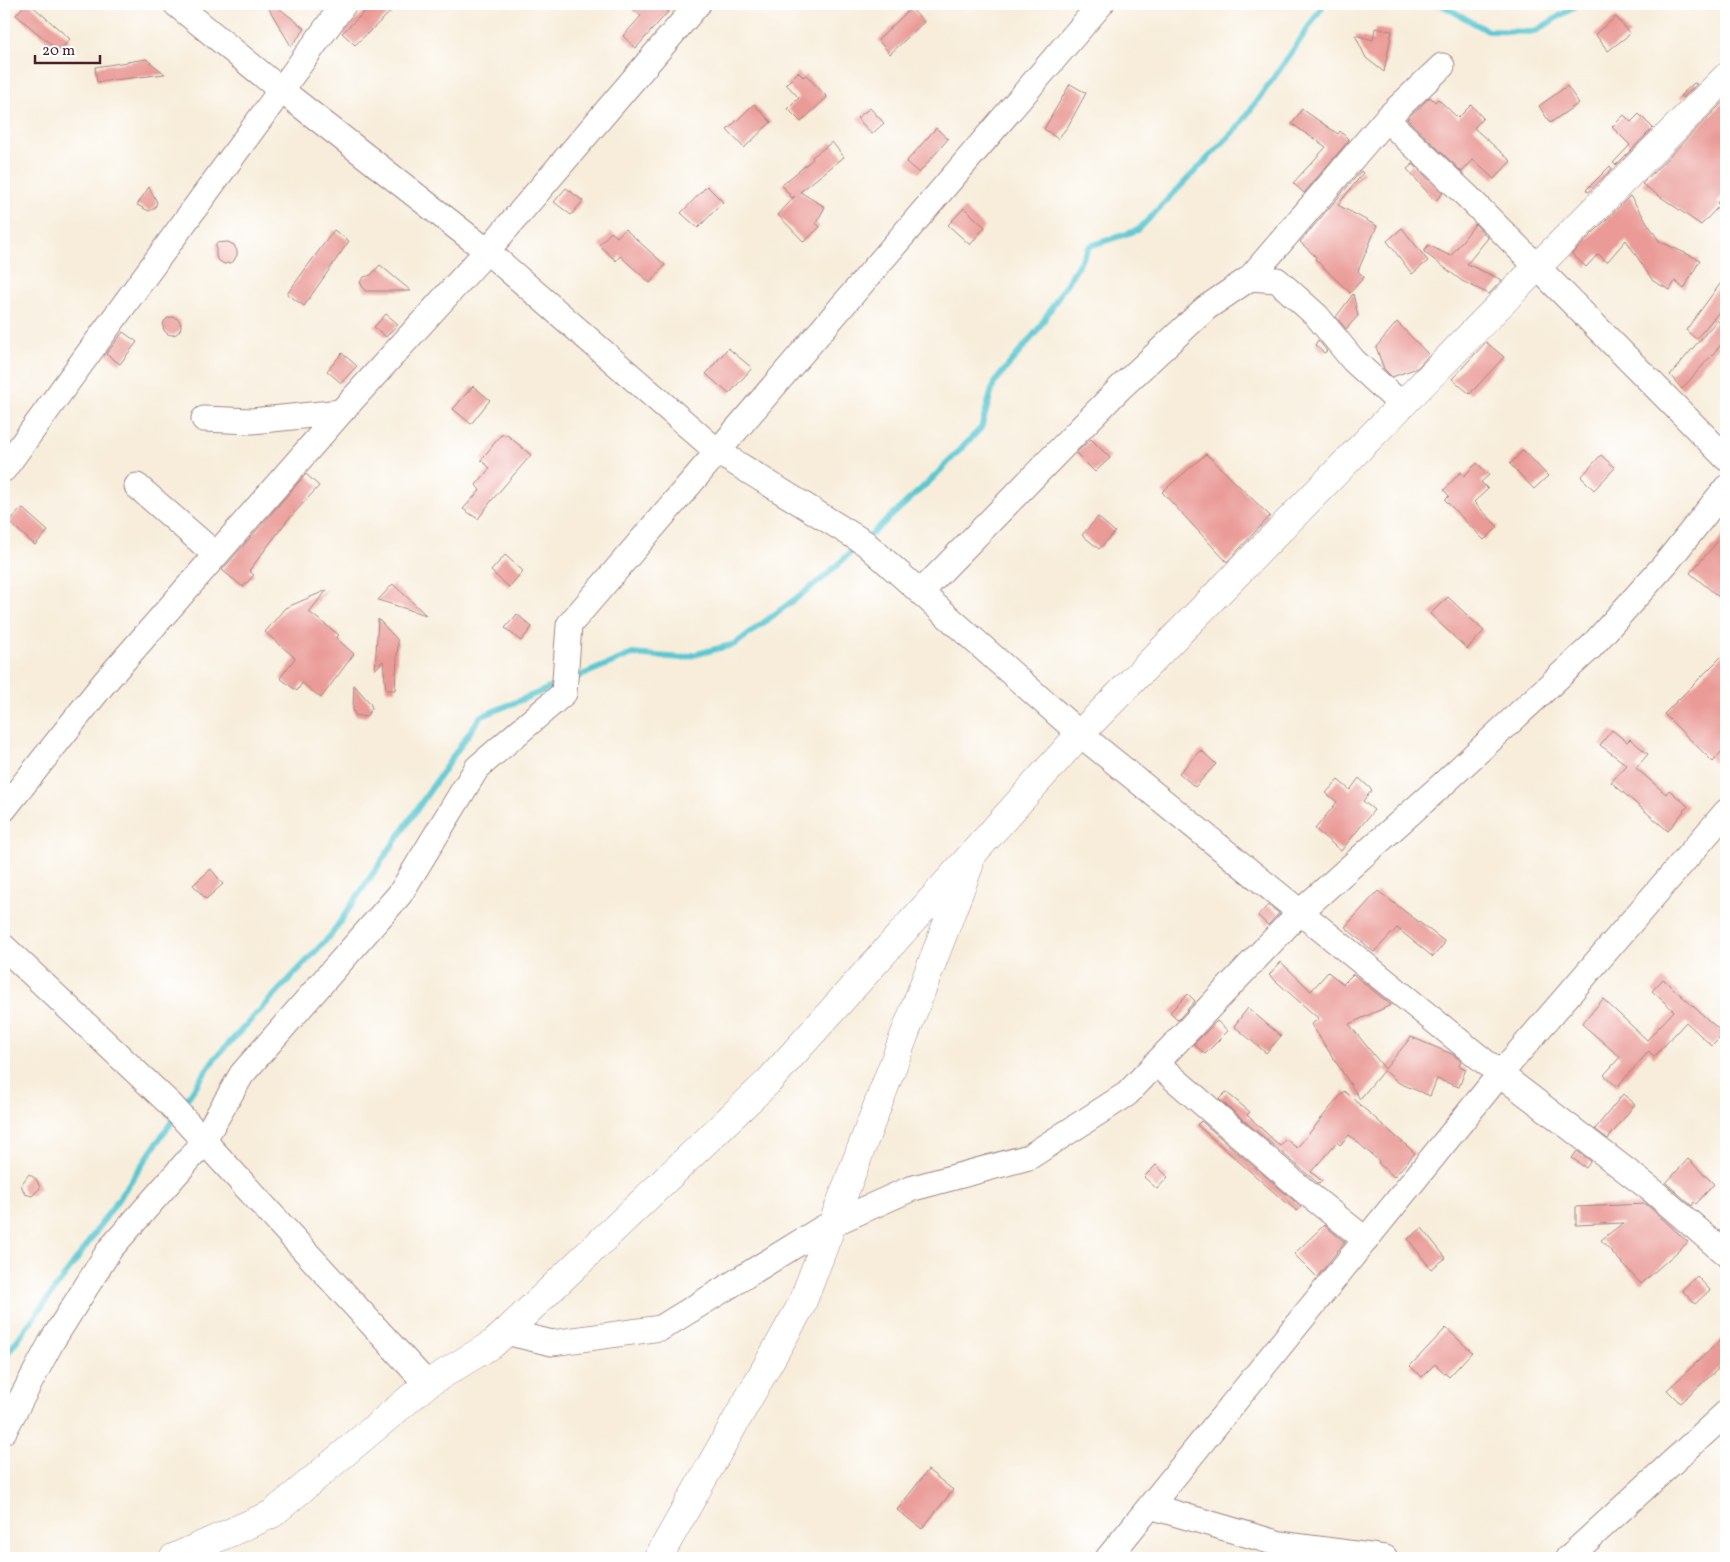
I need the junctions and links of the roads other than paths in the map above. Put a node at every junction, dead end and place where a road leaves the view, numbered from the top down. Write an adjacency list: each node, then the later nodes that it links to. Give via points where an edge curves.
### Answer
1 (176, 4): 7 (street)
2 (344, 4): 7 (street)
3 (698, 4): 9 (street)
4 (1101, 4): 15 (street)
5 (1442, 66): 8 (street)
6 (1726, 77): 10 (street)
7 (281, 90): 9 (street); 17 (street)
8 (1386, 119): 10 (street); 11 (street)
9 (487, 251): 13 (street); 15 (street)
10 (1537, 266): 12 (street); 16 (street)
11 (1250, 278): 12 (street, via 1277,280 1317,316 1353,360); 21 (street, via 1206,308 1120,388)
12 (1402, 405): 22 (street)
13 (341, 412): 14 (street, via 252,421); 20 (street)
14 (204, 419)
15 (718, 452): 21 (street, via 865,543); 30 (street, via 569,625 564,693 477,768 400,894 242,1074)
16 (1726, 458)
17 (4, 469)
18 (137, 486): 20 (street)
19 (1726, 488): 26 (street, via 1667,562 1591,647)
20 (216, 555): 23 (street, via 104,683)
21 (921, 592): 22 (street)
22 (1080, 734): 25 (street); 26 (street)
23 (4, 809)
24 (1726, 812): 29 (street)
25 (974, 852): 31 (street); 34 (street, via 768,1082)
26 (1300, 912): 28 (street); 29 (street)
27 (4, 947): 30 (street, via 170,1104)
28 (1156, 1064): 31 (street, via 1127,1094 1029,1157 910,1189); 32 (street)
29 (1500, 1074): 32 (street); 33 (street, via 1653,1191)
30 (204, 1141): 35 (street); 37 (street, via 110,1248 52,1341)
31 (833, 1224): 34 (street, via 661,1328 552,1343); 40 (street, via 801,1306)
32 (1366, 1240): 38 (street)
33 (1726, 1254)
34 (506, 1332): 35 (street, via 494,1343)
35 (427, 1384): 39 (street, via 272,1514)
36 (1726, 1413): 43 (street)
37 (4, 1431)
38 (1150, 1506): 41 (street); 42 (street, via 1280,1544)
39 (173, 1558)
40 (658, 1558)
41 (1108, 1558)
42 (1385, 1558)
43 (1568, 1558)

